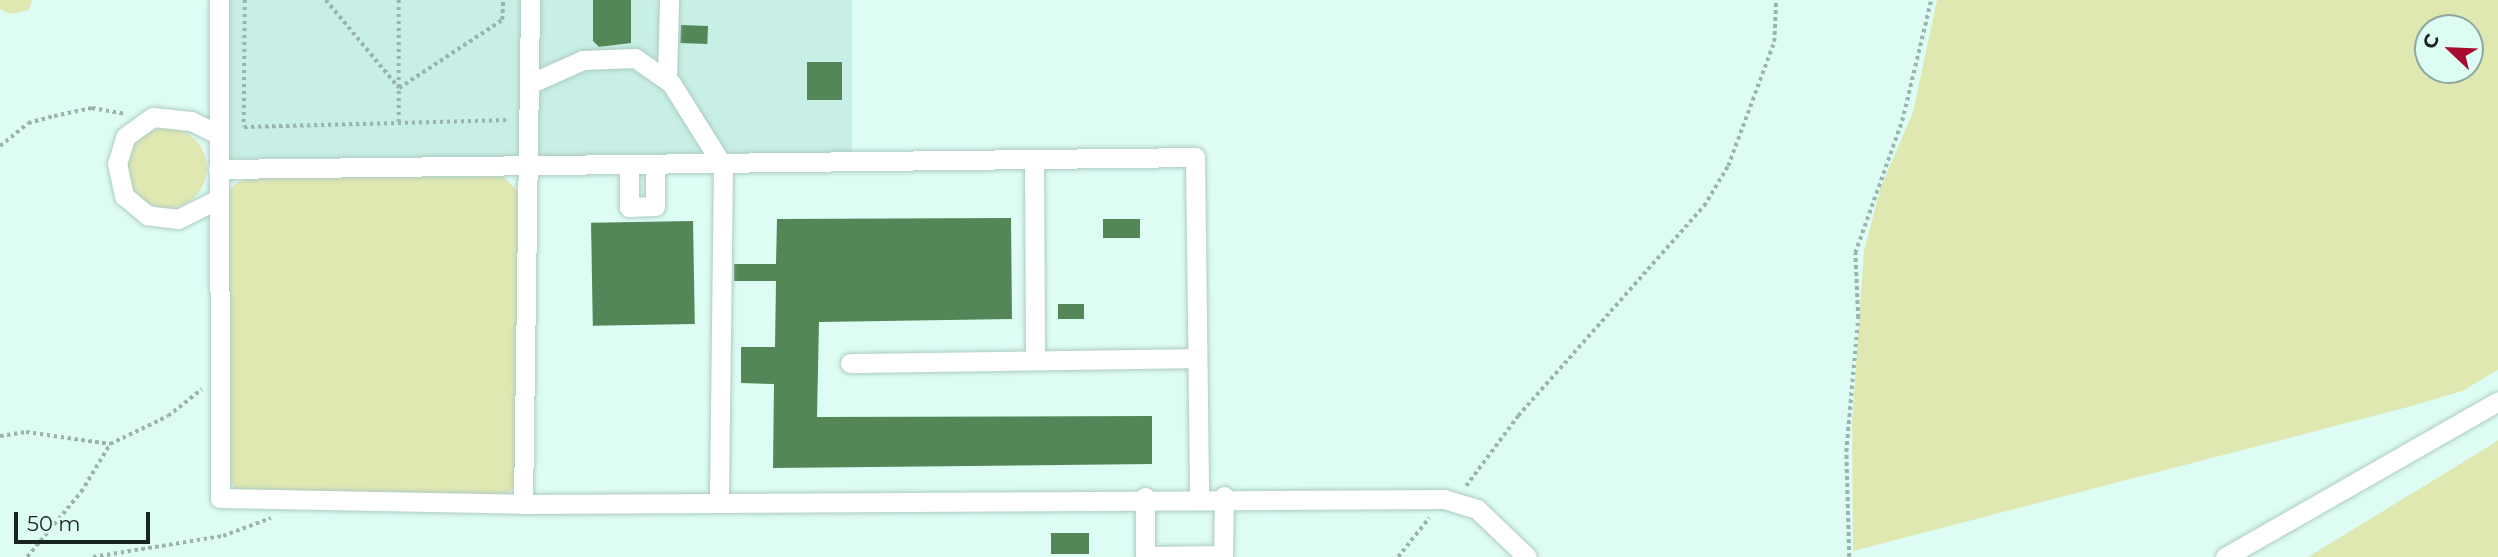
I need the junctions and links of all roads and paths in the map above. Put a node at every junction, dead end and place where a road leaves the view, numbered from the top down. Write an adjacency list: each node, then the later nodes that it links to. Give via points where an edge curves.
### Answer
1 (219, 0): 16 (street)
2 (245, 0): 14 (path, via 244,127)
3 (399, 0): 12 (path)
4 (503, 0): 12 (path, via 502,20)
5 (530, 0): 11 (street)
6 (669, 0): 10 (street)
7 (1776, 0): 36 (path, via 1774,42 1728,166 1704,206 1518,416)
8 (325, 1): 12 (path)
9 (1930, 2): 43 (path, via 1902,121 1855,254 1858,318 1846,453)
10 (667, 79): 11 (street, via 635,58 610,57 563,65); 21 (street)
11 (529, 84): 22 (street)
12 (399, 88): 14 (path)
13 (143, 120): 16 (street, via 174,117); 17 (path, via 92,108 28,123); 24 (street, via 125,137 117,164 133,207 178,219)
14 (399, 124): 15 (path)
15 (504, 124)
16 (218, 134): 23 (street)
17 (0, 146)
18 (1034, 159): 21 (street); 25 (street, via 1195,157); 26 (street)
19 (629, 166): 20 (street); 20 (street, via 629,207 655,206); 22 (street)
20 (655, 166): 21 (street)
21 (723, 166): 37 (street)
22 (528, 167): 23 (street); 38 (street)
23 (218, 169): 24 (street)
24 (218, 199): 28 (street)
25 (1196, 358): 26 (street); 32 (street)
26 (1035, 360): 27 (street)
27 (850, 363)
28 (219, 374): 31 (path, via 168,416); 35 (street, via 220,498)
29 (2498, 401): 44 (street)
30 (0, 436): 31 (path, via 26,432)
31 (110, 444): 39 (path, via 81,492)
32 (1199, 496): 33 (street); 34 (street)
33 (1224, 496): 34 (street, via 1223,555 1144,556); 36 (street)
34 (1144, 498): 37 (street)
35 (299, 499): 38 (street); 40 (path, via 258,527)
36 (1455, 501): 41 (path, via 1433,514); 42 (street, via 1495,523)
37 (719, 503): 38 (street)
38 (523, 504)
39 (27, 557)
40 (93, 557)
41 (1398, 557)
42 (1527, 557)
43 (1849, 557)
44 (2225, 557)

